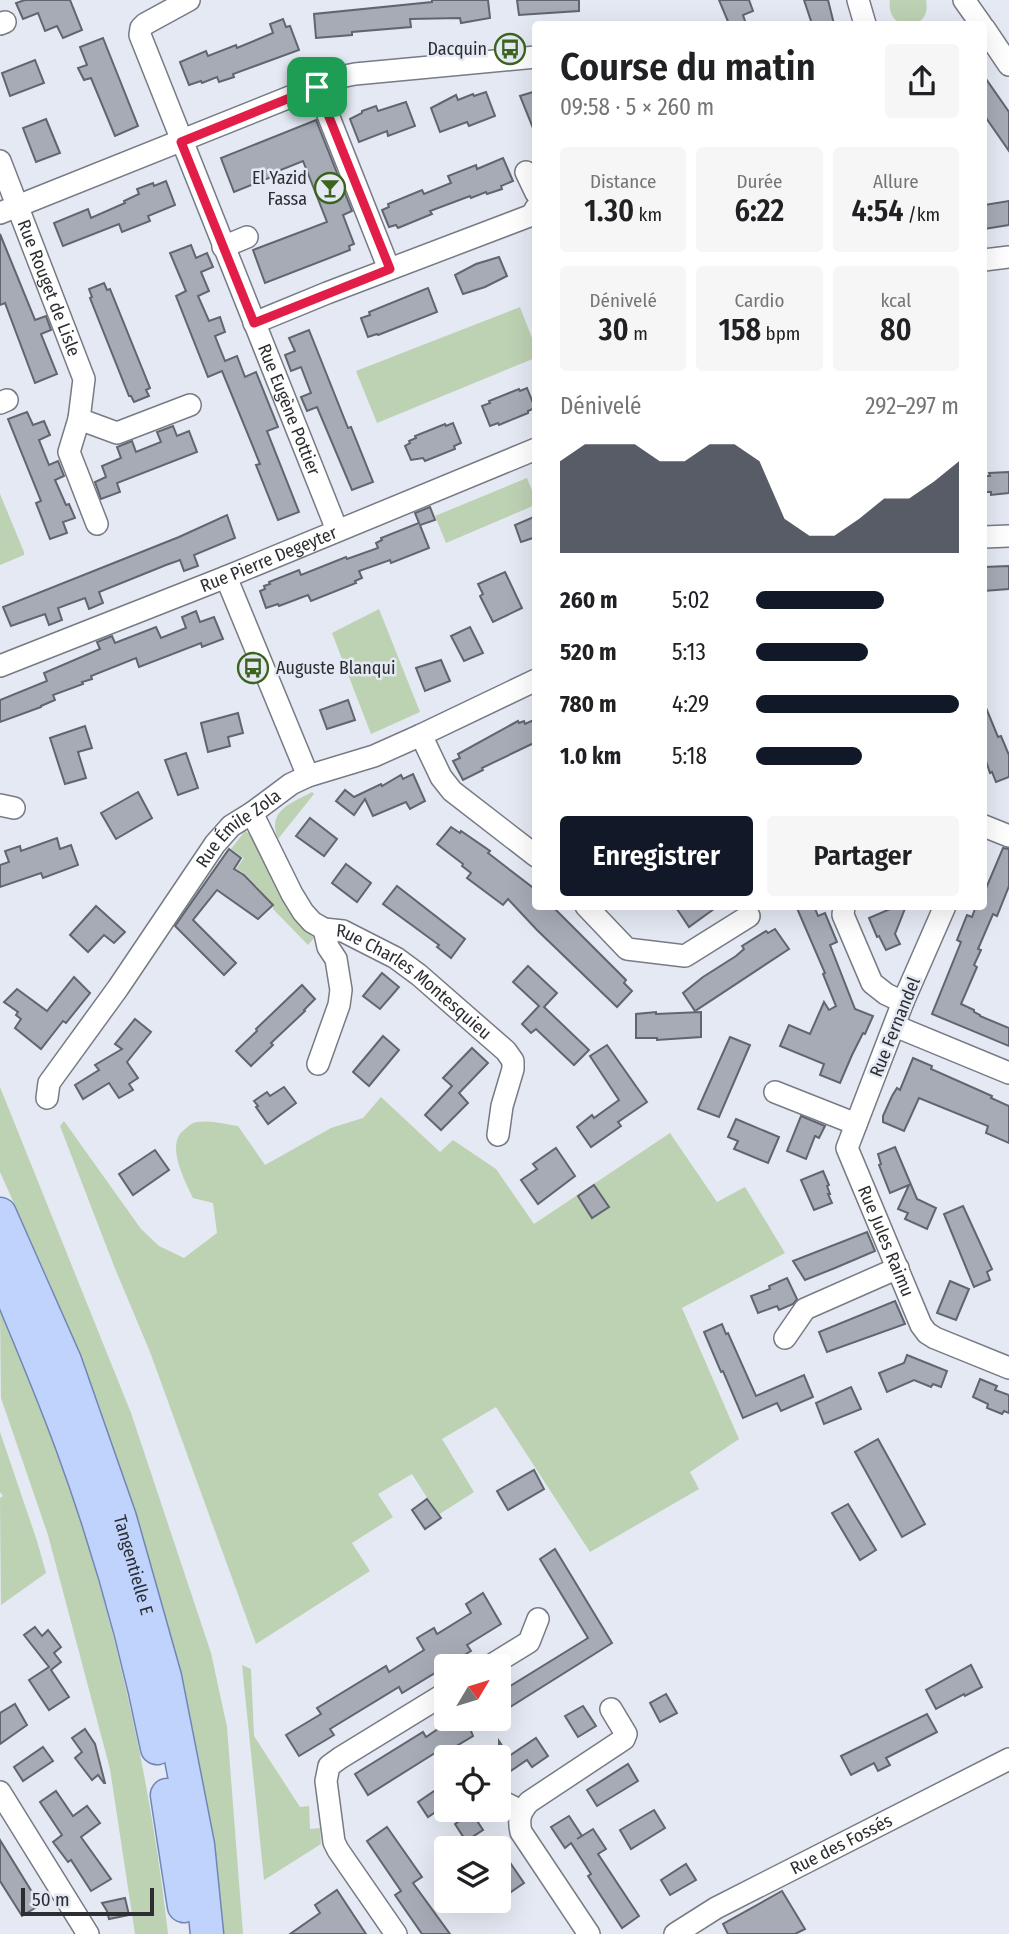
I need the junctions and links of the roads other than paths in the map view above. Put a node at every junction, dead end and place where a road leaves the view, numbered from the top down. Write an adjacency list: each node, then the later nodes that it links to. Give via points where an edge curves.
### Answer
1 (189, 0): 10 (street, Rue Eugène Pottier, via 145,24 140,35)
2 (858, 0): 4 (street)
3 (964, 0): 5 (street)
4 (864, 21)
5 (979, 21)
6 (987, 33): 8 (street)
7 (532, 57): 9 (street, via 355,74)
8 (1009, 65)
9 (317, 87): 10 (street); 20 (street)
10 (181, 142): 14 (street); 17 (street, Rue Eugène Pottier)
11 (0, 160): 14 (street, Rue Rouget de Lisle)
12 (526, 172): 13 (street)
13 (532, 185)
14 (8, 210): 23 (street, Rue Rouget de Lisle, via 84,379)
15 (532, 217): 20 (street)
16 (247, 237): 17 (street)
17 (223, 247): 21 (street, Rue Eugène Pottier)
18 (1009, 257): 19 (street)
19 (987, 260)
20 (390, 269): 21 (street)
21 (254, 323): 26 (street, Rue Eugène Pottier)
22 (190, 405): 23 (street, via 117,433)
23 (79, 419): 25 (street, Rue Rouget de Lisle, via 69,452)
24 (532, 451): 26 (street, Rue Pierre Degeyter)
25 (97, 524)
26 (337, 530): 29 (street, Rue Pierre Degeyter)
27 (1009, 536): 28 (street)
28 (987, 537)
29 (226, 577): 30 (street, Rue Pierre Degeyter); 33 (street)
30 (0, 666)
31 (532, 682): 32 (street, Rue Émile Zola)
32 (421, 735): 33 (street, Rue Émile Zola, via 374,756); 37 (street, via 452,791)
33 (308, 776): 34 (street, Rue Émile Zola)
34 (252, 813): 42 (street, Rue Charles Montesquieu, via 303,912); 48 (street, Rue Émile Zola, via 231,826 215,844 49,1083)
35 (987, 827): 36 (street)
36 (1009, 836)
37 (532, 853)
38 (590, 910): 41 (street, via 627,948 674,956 685,956)
39 (844, 910): 43 (street, via 872,983)
40 (943, 910): 43 (street, Rue Fernandel)
41 (749, 916)
42 (324, 929): 45 (street, via 336,959 341,990); 50 (street, Rue Charles Montesquieu, via 343,931 396,958 506,1051 513,1069)
43 (904, 1002): 44 (street, Rue Fernandel)
44 (895, 1026): 46 (street); 49 (street, Rue Fernandel)
45 (318, 1064)
46 (1009, 1073)
47 (775, 1092): 49 (street)
48 (47, 1098)
49 (856, 1124): 51 (street, Rue Fernandel)
50 (498, 1135)
51 (847, 1149): 54 (street, Rue Jules Raimu)
52 (0, 1214): 67 (main road, Tangentielle E, via 65,1361 124,1531 165,1677 198,1846)
53 (0, 1268): 66 (main road, Tangentielle E, via 73,1448 128,1626 170,1811)
54 (898, 1268): 55 (street, via 805,1309); 56 (street, Rue Jules Raimu, via 927,1333)
55 (785, 1338)
56 (1009, 1368)
57 (538, 1619): 58 (street, via 529,1642)
58 (510, 1654)
59 (434, 1700): 68 (street, via 340,1758 330,1766 326,1782 334,1843)
60 (611, 1709): 64 (street, via 626,1734 624,1739)
61 (1009, 1759): 70 (street, Rue des Fossés)
62 (0, 1793): 65 (street)
63 (511, 1806): 64 (street)
64 (521, 1811): 69 (street, via 521,1832)
65 (88, 1934)
66 (187, 1934)
67 (207, 1934)
68 (396, 1934)
69 (589, 1934)
70 (675, 1934)

